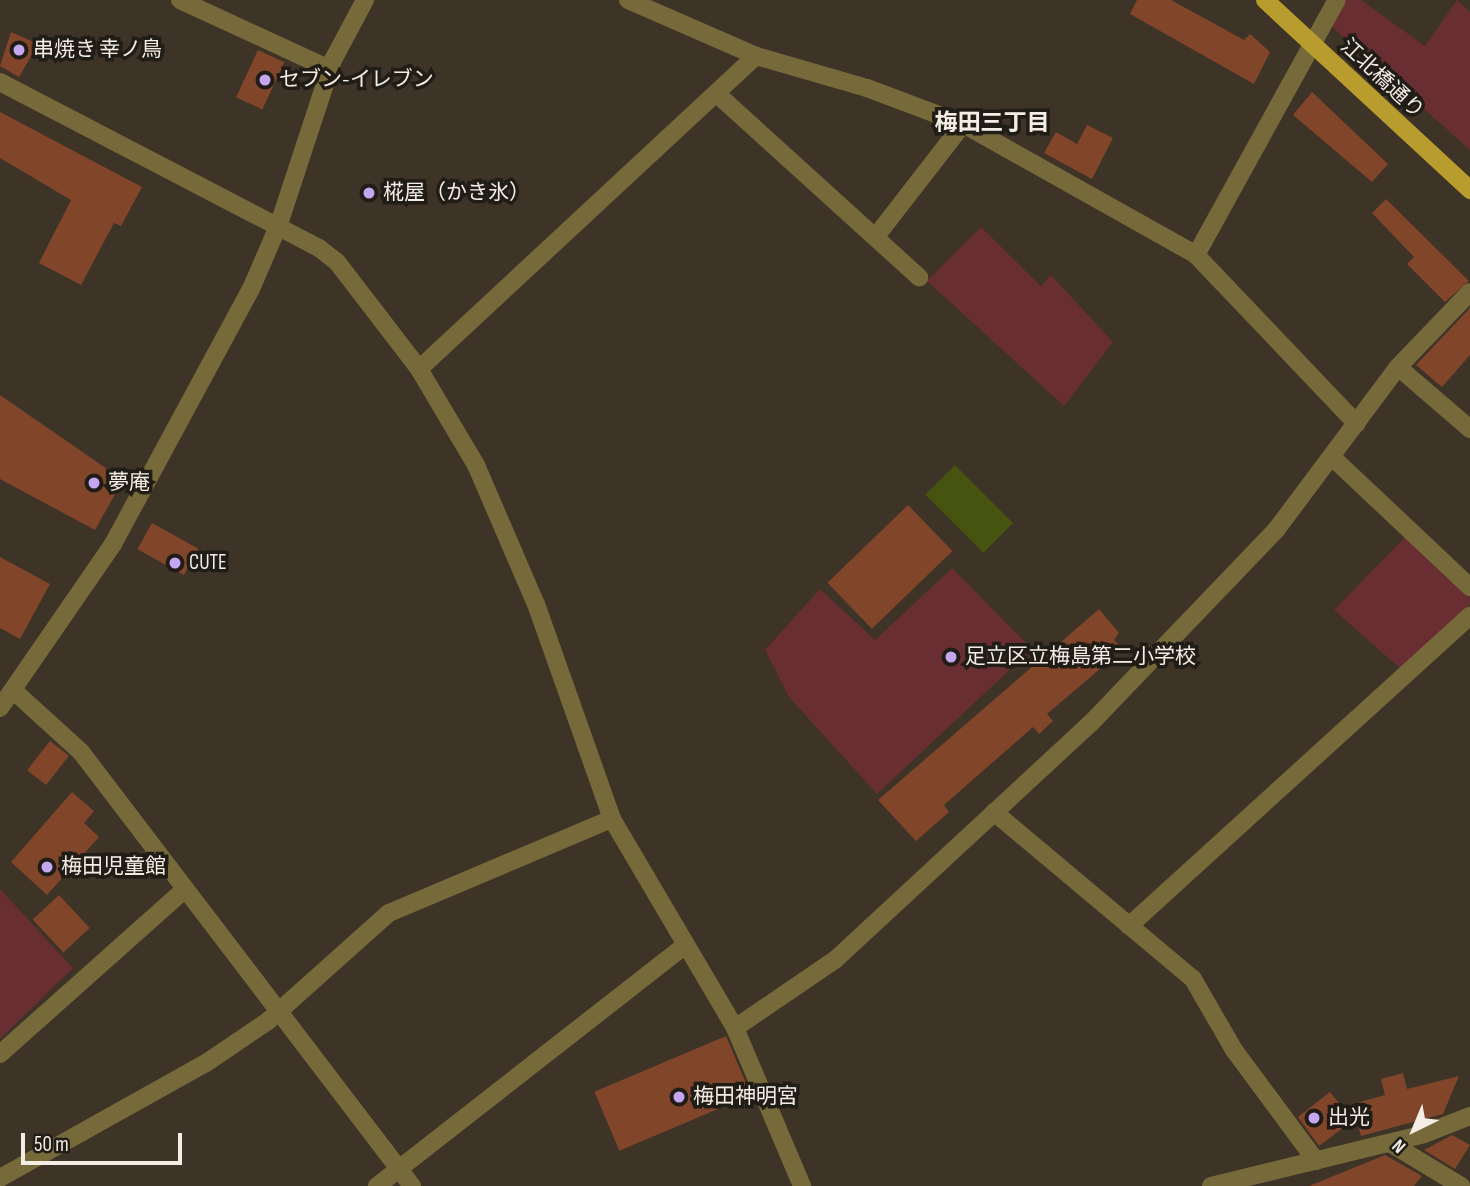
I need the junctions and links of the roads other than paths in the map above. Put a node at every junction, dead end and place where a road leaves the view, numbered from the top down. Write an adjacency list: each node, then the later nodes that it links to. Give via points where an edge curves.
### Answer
1 (180, 0): 6 (street)
2 (365, 0): 9 (street)
3 (628, 0): 8 (street)
4 (1265, 0): 7 (main road, 江北橋通り)
5 (1337, 0): 7 (street)
6 (208, 6): 9 (street)
7 (1311, 44): 13 (main road, 江北橋通り); 16 (street)
8 (755, 56): 11 (street); 12 (street, via 867,88)
9 (329, 69): 14 (street)
10 (0, 82): 14 (street)
11 (717, 94): 15 (street); 20 (street)
12 (963, 124): 15 (street); 16 (street)
13 (1470, 190)
14 (279, 225): 20 (street, via 337,262); 26 (street, via 113,544)
15 (877, 235): 17 (street)
16 (1196, 255): 21 (street)
17 (919, 277)
18 (1470, 292): 19 (street)
19 (1398, 368): 21 (street); 22 (street)
20 (419, 369): 29 (street, via 476,465 536,604)
21 (1357, 424): 23 (street)
22 (1470, 429)
23 (1332, 457): 24 (street); 28 (street, via 1276,530 1159,652)
24 (1470, 587)
25 (1470, 616): 31 (street)
26 (14, 691): 27 (street); 30 (street, via 81,752)
27 (0, 708)
28 (994, 812): 31 (street); 34 (street, via 836,959)
29 (612, 819): 32 (street); 33 (street, via 389,913)
30 (183, 891): 33 (street); 35 (street)
31 (1129, 926): 38 (street, via 1205,994 1234,1050)
32 (685, 945): 34 (street); 39 (street)
33 (280, 1010): 39 (street); 40 (street, via 206,1063)
34 (735, 1028): 43 (street)
35 (0, 1054)
36 (1470, 1116): 37 (street)
37 (1390, 1143): 38 (street); 45 (street)
38 (1316, 1161): 44 (street)
39 (400, 1168): 41 (street); 42 (street)
40 (0, 1178)
41 (377, 1186)
42 (412, 1186)
43 (802, 1186)
44 (1211, 1186)
45 (1461, 1186)

